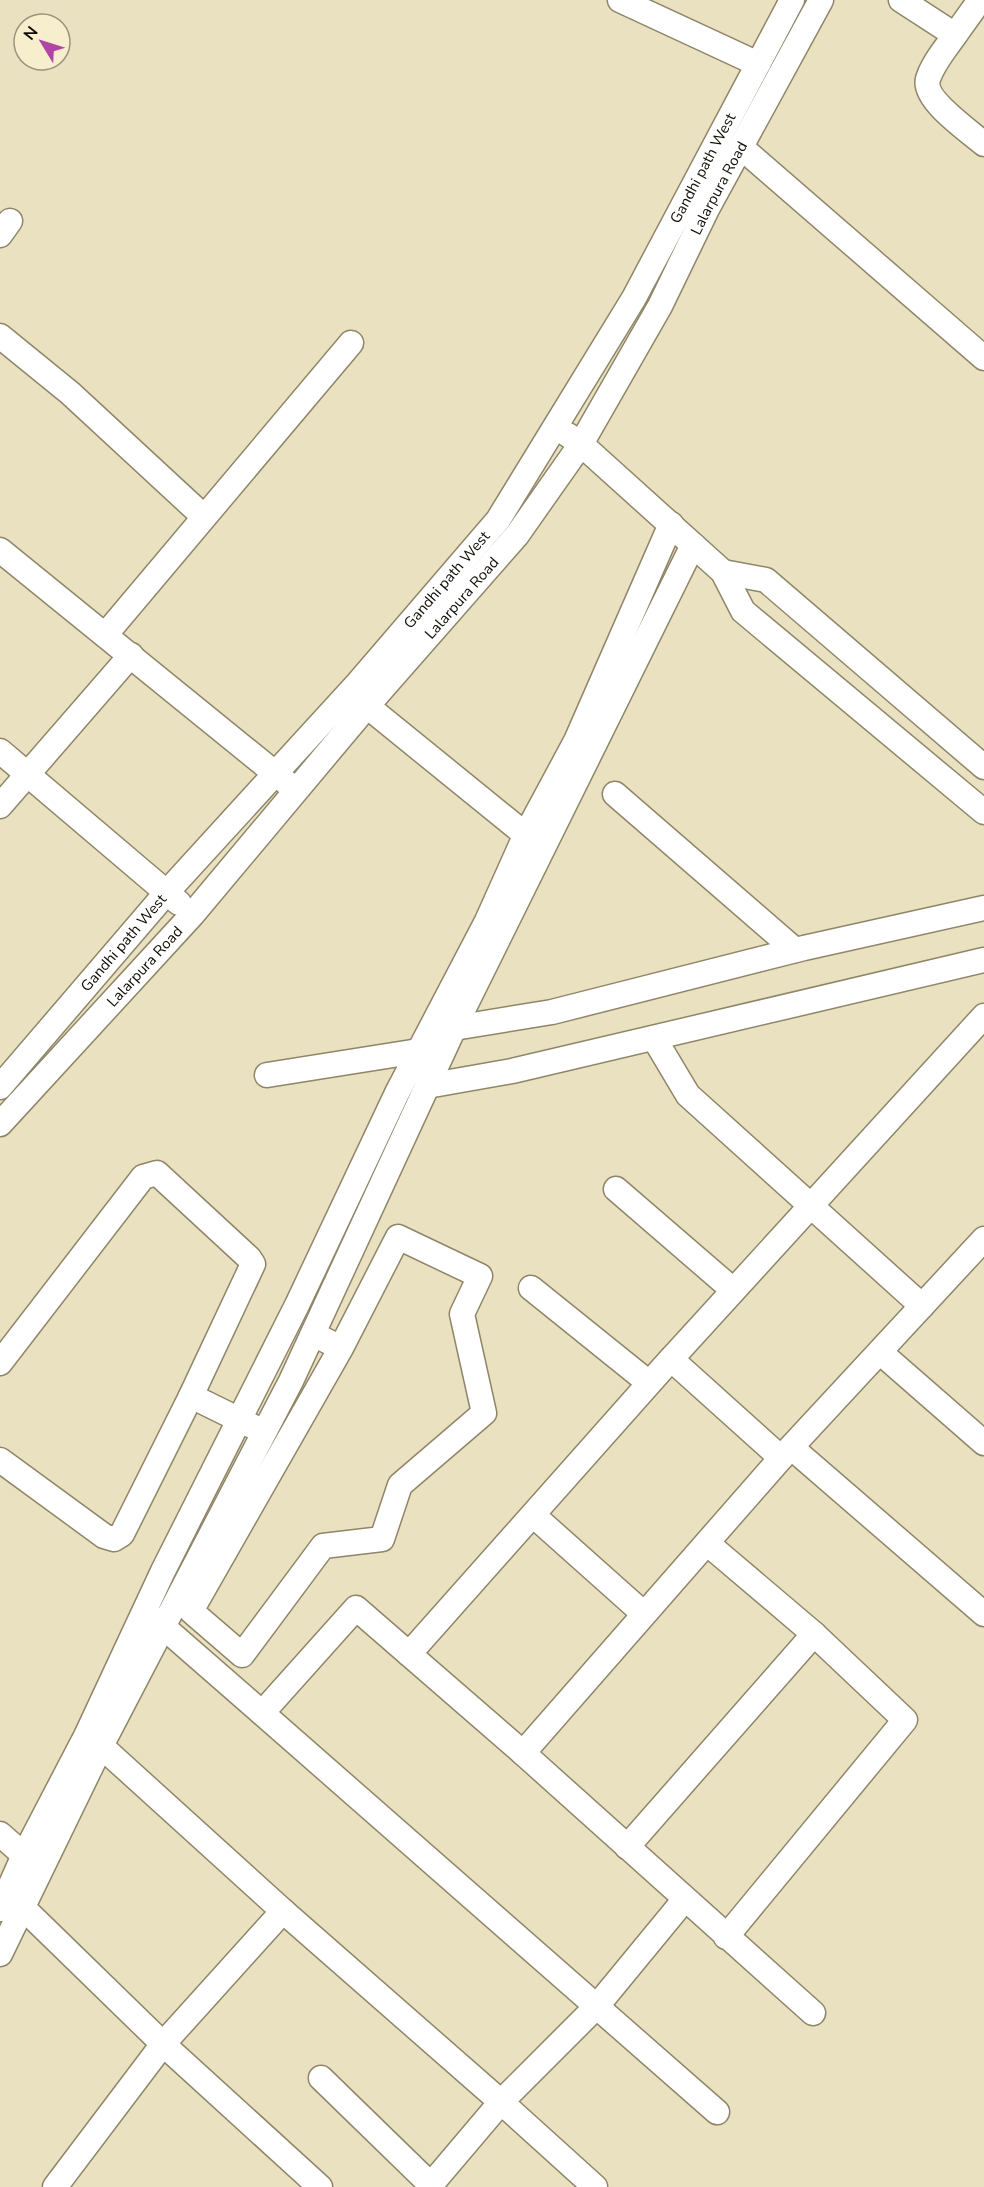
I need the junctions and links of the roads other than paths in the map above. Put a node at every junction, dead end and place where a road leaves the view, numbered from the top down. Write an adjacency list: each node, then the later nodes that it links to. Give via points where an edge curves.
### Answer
1 (620, 0): 7 (street)
2 (792, 0): 7 (street, Gandhi path West)
3 (821, 0): 9 (street, Lalarpura Road)
4 (901, 0): 6 (street)
5 (980, 0): 6 (street)
6 (955, 34): 8 (street, via 928,80 928,91)
7 (758, 64): 13 (street, Gandhi path West, via 634,298)
8 (984, 144)
9 (742, 148): 12 (street); 14 (street, Lalarpura Road, via 660,306)
10 (0, 336): 15 (street, via 70,393)
11 (351, 343): 15 (street)
12 (984, 358)
13 (557, 428): 14 (street); 26 (street, Gandhi path West, via 498,520)
14 (581, 444): 16 (street); 22 (street, Lalarpura Road, via 517,535)
15 (203, 516): 20 (street)
16 (670, 524): 17 (street); 31 (street)
17 (693, 545): 19 (street); 31 (street)
18 (0, 550): 20 (street)
19 (723, 572): 24 (street, via 766,580); 30 (street, via 743,611)
20 (106, 634): 21 (street)
21 (131, 655): 25 (street); 26 (street)
22 (367, 706): 27 (street, Lalarpura Road); 31 (street)
23 (0, 751): 25 (street)
24 (984, 767)
25 (26, 774): 29 (street); 32 (street)
26 (276, 774): 27 (street); 32 (street, Gandhi path West)
27 (295, 790): 34 (street, Lalarpura Road)
28 (615, 794): 35 (street)
29 (0, 806)
30 (984, 812)
31 (534, 842): 38 (street); 40 (street, via 487,921)
32 (167, 892): 34 (street); 43 (street, Gandhi path West)
33 (984, 908): 35 (street)
34 (192, 915): 44 (street, Lalarpura Road)
35 (795, 950): 38 (street)
36 (984, 960): 39 (street)
37 (984, 1016): 47 (street)
38 (450, 1037): 40 (street); 42 (street)
39 (654, 1038): 42 (street); 47 (street, via 688,1095)
40 (419, 1052): 41 (street); 46 (street)
41 (267, 1074)
42 (427, 1086): 48 (street)
43 (0, 1088)
44 (1, 1121)
45 (616, 1189): 51 (street)
46 (345, 1203): 48 (street); 53 (street)
47 (810, 1206): 51 (street); 52 (street)
48 (369, 1213): 54 (street)
49 (979, 1254): 52 (street)
50 (531, 1288): 59 (street)
51 (733, 1290): 57 (street)
52 (922, 1306): 56 (street)
53 (280, 1339): 54 (street); 61 (street)
54 (309, 1342): 55 (street); 62 (street)
55 (341, 1348): 55 (street, via 398,1237 480,1276 462,1314 484,1413 400,1485 382,1539 323,1546 242,1655 191,1611)
56 (881, 1353): 63 (street); 64 (street)
57 (670, 1359): 59 (street); 64 (street)
58 (0, 1363): 60 (street, via 143,1177 157,1173 253,1264)
59 (649, 1383): 66 (street)
60 (191, 1396): 61 (street); 65 (street, via 122,1534 114,1539 104,1536)
61 (239, 1420): 62 (street); 68 (street)
62 (264, 1432): 71 (street)
63 (984, 1443)
64 (786, 1453): 67 (street); 70 (street)
65 (0, 1460)
66 (533, 1515): 69 (street); 73 (street)
67 (708, 1544): 69 (street); 72 (street)
68 (144, 1612): 71 (street); 79 (street)
69 (644, 1614): 76 (street)
70 (984, 1614)
71 (163, 1626): 74 (street); 75 (street)
72 (814, 1634): 78 (street); 83 (street, via 905,1720)
73 (409, 1654): 74 (street, via 356,1608); 76 (street)
74 (262, 1713): 85 (street)
75 (101, 1746): 79 (street); 82 (street)
76 (523, 1753): 78 (street)
77 (0, 1834): 79 (street)
78 (627, 1847): 80 (street)
79 (32, 1863): 81 (street)
80 (685, 1899): 83 (street); 85 (street)
81 (10, 1904): 84 (street); 87 (street)
82 (283, 1911): 87 (street); 89 (street)
83 (726, 1937): 86 (street)
84 (0, 1954)
85 (597, 2006): 89 (street); 90 (street)
86 (813, 2013)
87 (163, 2044): 92 (street); 93 (street)
88 (321, 2078): 91 (street)
89 (501, 2102): 91 (street); 94 (street)
90 (717, 2112)
91 (430, 2186)
92 (55, 2187)
93 (320, 2187)
94 (595, 2187)

